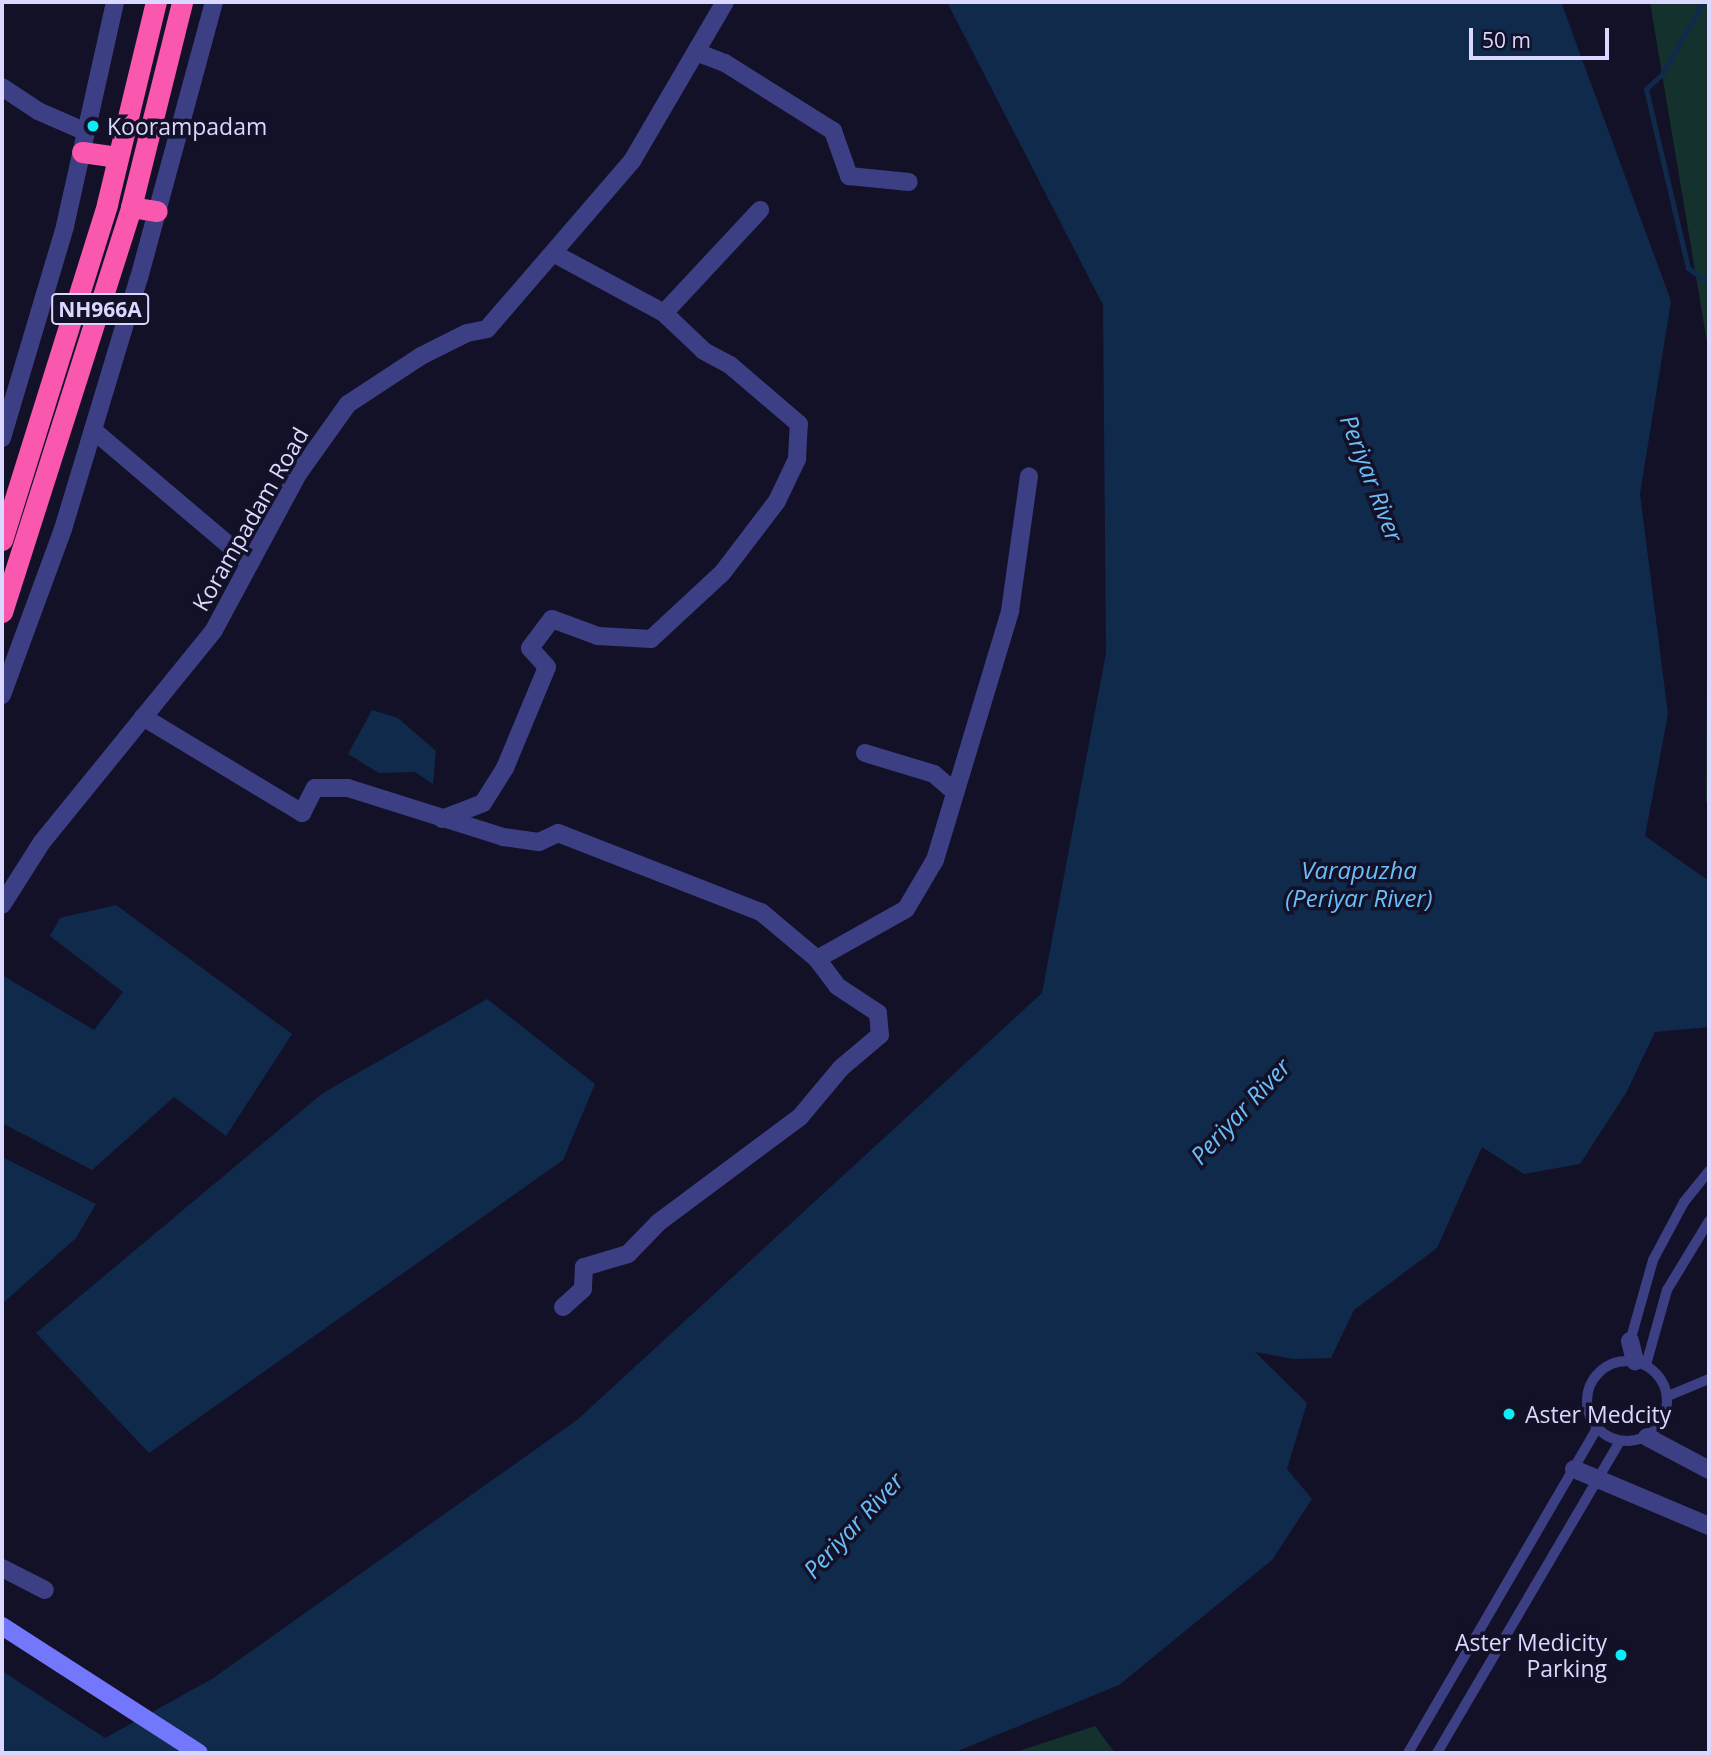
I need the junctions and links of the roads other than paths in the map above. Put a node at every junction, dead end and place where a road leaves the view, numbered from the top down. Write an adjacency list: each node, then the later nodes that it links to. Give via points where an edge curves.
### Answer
1 (115, 2): 8 (street)
2 (156, 2): 9 (highway, NH966A)
3 (182, 2): 11 (highway, NH966A)
4 (214, 2): 12 (street)
5 (725, 2): 6 (street, Korampadam Road)
6 (696, 52): 10 (street, via 725,63 833,131 849,176); 14 (street, Korampadam Road, via 632,161)
7 (2, 87): 8 (street)
8 (84, 142): 9 (highway); 17 (street, via 39,320)
9 (118, 157): 19 (highway, NH966A)
10 (909, 182)
11 (131, 206): 12 (highway); 21 (highway, NH966A)
12 (157, 211): 16 (street)
13 (760, 211): 15 (street)
14 (554, 253): 15 (street); 20 (street, Korampadam Road, via 487,329 421,356 348,404 298,474)
15 (664, 313): 26 (street, via 704,351 730,365 799,424 797,459 777,501 723,572 652,639 598,636 552,619 530,648 547,667 505,768 483,803)
16 (93, 430): 20 (street); 22 (street, via 63,529)
17 (2, 438)
18 (1029, 476): 25 (street, via 1010,611)
19 (2, 540)
20 (250, 564): 23 (street, Korampadam Road, via 214,630)
21 (2, 612)
22 (2, 695)
23 (143, 718): 26 (street, via 302,813 315,788 348,788); 27 (street, Korampadam Road, via 42,842)
24 (865, 752): 25 (street, via 934,774)
25 (956, 792): 28 (street, via 935,860 906,909)
26 (442, 819): 28 (street, via 539,842 558,833 761,912)
27 (2, 905)
28 (817, 959): 31 (street, via 837,986 878,1013 880,1035 841,1068 800,1117 658,1223 628,1254 584,1267 583,1289)
29 (1709, 1171): 32 (lane, via 1684,1202 1653,1260)
30 (1709, 1221): 33 (lane, via 1667,1290)
31 (562, 1307)
32 (1630, 1341): 33 (street)
33 (1635, 1362): 35 (lane, via 1657,1373); 36 (lane, via 1598,1374 1590,1386 1589,1415)
34 (1709, 1378): 35 (lane)
35 (1668, 1396): 37 (lane, via 1667,1412)
36 (1597, 1428): 38 (lane); 39 (lane)
37 (1647, 1437): 38 (lane); 40 (street)
38 (1620, 1441): 41 (lane)
39 (1574, 1469): 41 (street); 47 (lane)
40 (1709, 1470)
41 (1598, 1478): 42 (street); 48 (lane)
42 (1709, 1525)
43 (2, 1568): 44 (street)
44 (45, 1590)
45 (2, 1626): 46 (main road)
46 (199, 1753)
47 (1408, 1753)
48 (1437, 1753)

